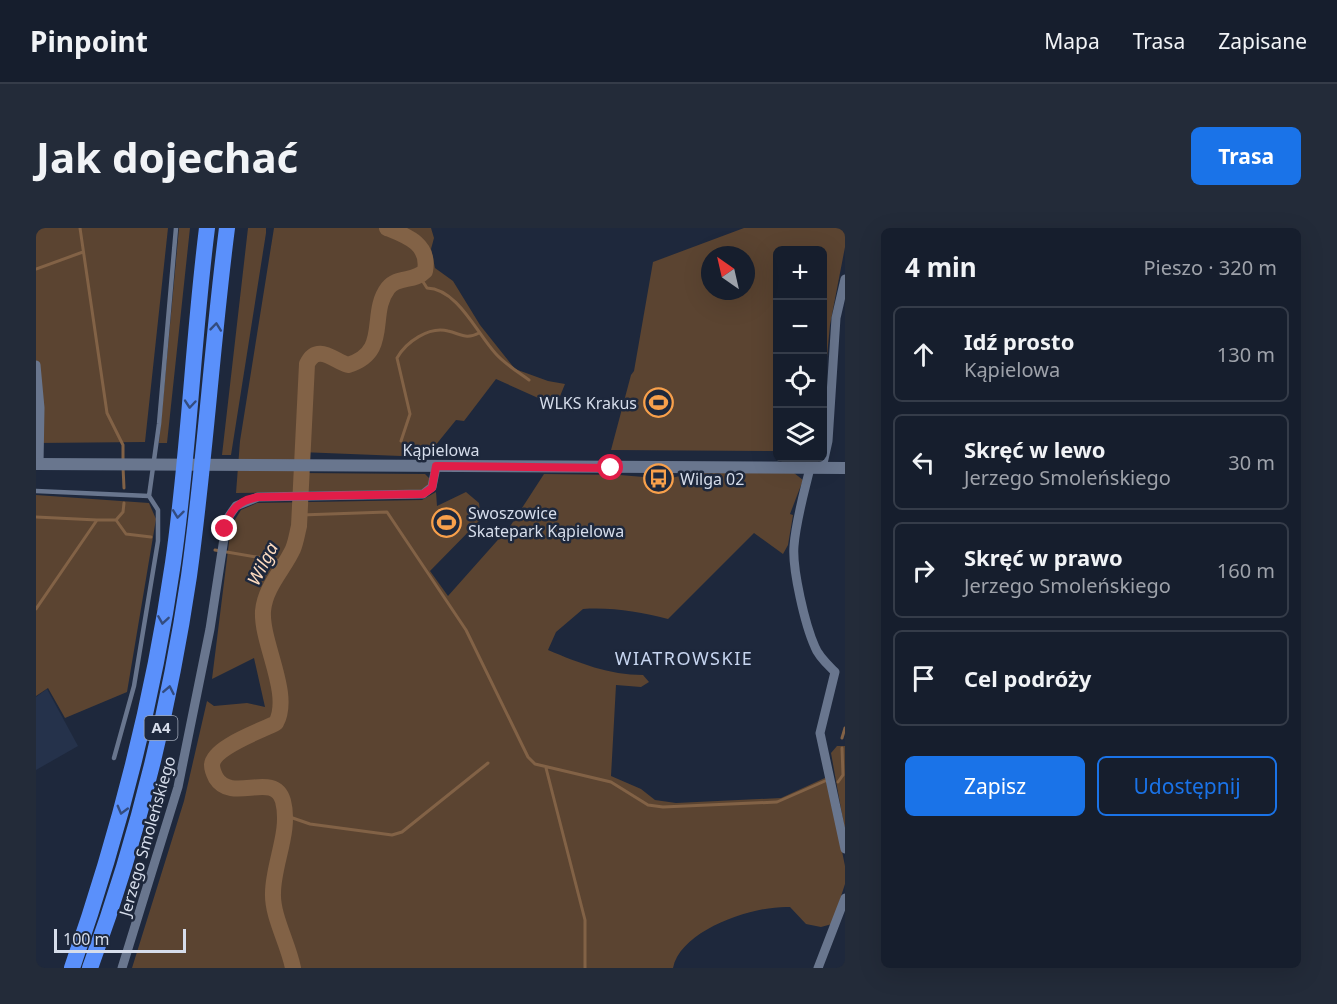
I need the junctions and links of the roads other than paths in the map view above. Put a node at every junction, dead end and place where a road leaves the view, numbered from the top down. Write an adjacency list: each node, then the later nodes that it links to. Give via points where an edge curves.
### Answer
1 (176, 228): 11 (lane)
2 (207, 228): 17 (highway, A4, one-way to 17, via 185,467 157,657 124,800)
3 (227, 228): 18 (highway, A4, one-way to 3, via 140,812 174,664 192,551)
4 (845, 279): 8 (street, via 836,318 828,441)
5 (36, 365): 6 (street)
6 (37, 464): 7 (street, Kąpielowa)
7 (436, 466): 8 (street, Kąpielowa); 19 (street, Jerzego Smoleńskiego, via 432,488 423,494 249,499 236,506 227,519 194,718 178,787)
8 (816, 468): 9 (street, Kąpielowa); 13 (street, via 796,529 795,560 815,649)
9 (845, 468)
10 (36, 491): 11 (lane)
11 (149, 496): 14 (lane, via 158,510 158,541 134,686)
12 (845, 669): 13 (street)
13 (835, 672): 15 (street, via 820,733)
14 (114, 758)
15 (845, 849)
16 (845, 898): 20 (street)
17 (72, 968)
18 (90, 968)
19 (122, 968)
20 (818, 968)

